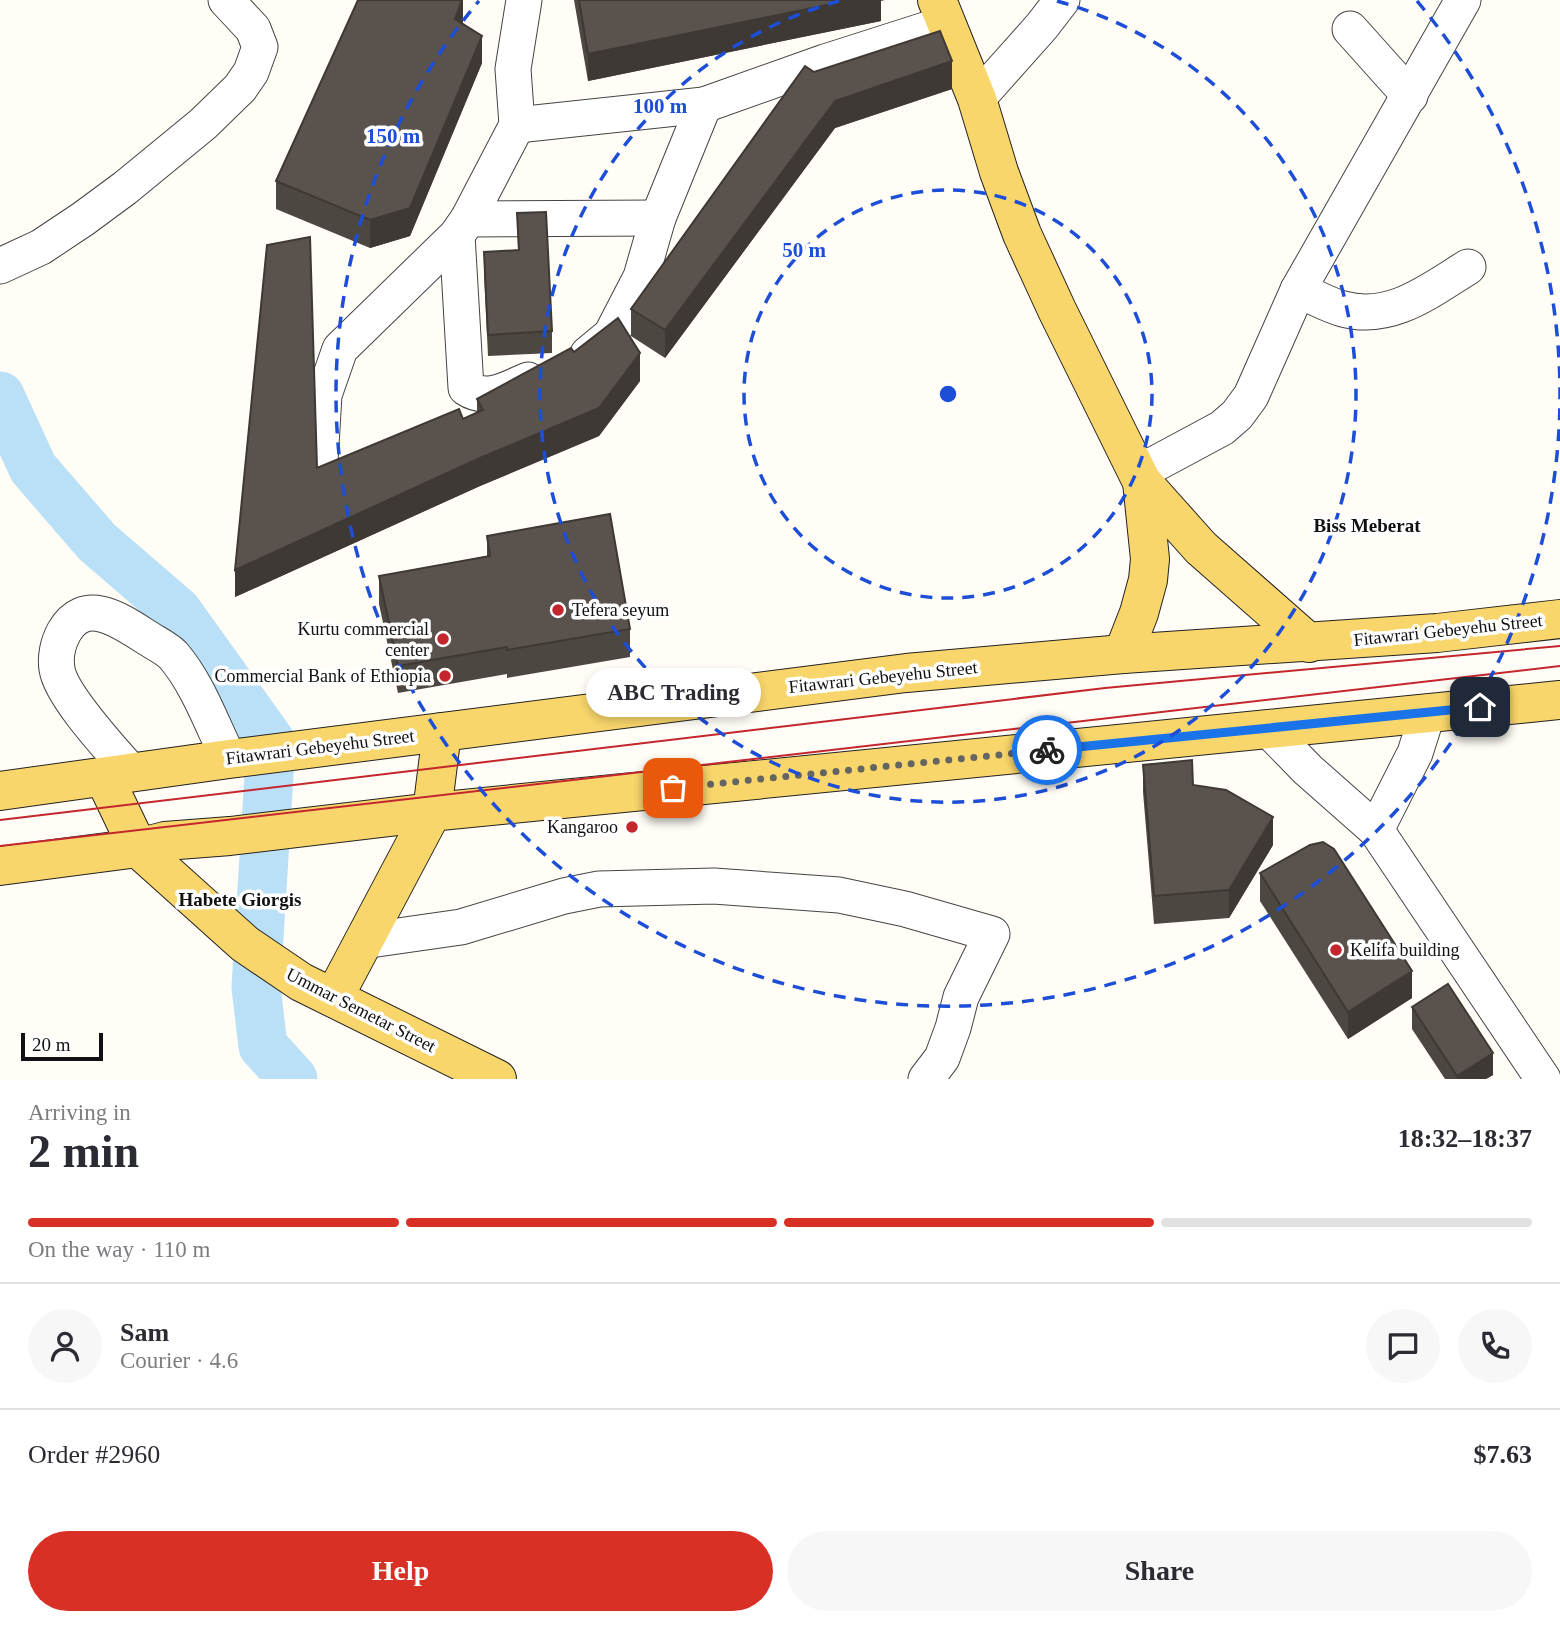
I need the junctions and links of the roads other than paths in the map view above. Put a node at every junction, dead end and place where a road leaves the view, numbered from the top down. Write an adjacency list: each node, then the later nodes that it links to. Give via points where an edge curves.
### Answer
1 (226, 0): 13 (street, via 253,29 260,47 240,88 125,188 41,247)
2 (524, 0): 10 (street, via 513,69)
3 (1062, 0): 8 (street)
4 (1463, 0): 7 (street)
5 (942, 12): 8 (main road); 9 (street, via 825,62)
6 (1350, 29): 7 (street)
7 (1410, 96): 15 (street)
8 (977, 99): 17 (main road, via 1023,234)
9 (704, 105): 10 (street); 11 (street)
10 (517, 125): 12 (street)
11 (658, 218): 12 (street); 12 (street, via 641,277 611,334 575,365 485,396 466,388)
12 (463, 227): 16 (street, via 340,349 324,395)
13 (0, 266)
14 (1468, 267): 15 (street, via 1415,300 1382,312 1342,309)
15 (1298, 290): 17 (street, via 1251,396 1237,415)
16 (320, 462)
17 (1139, 475): 19 (main road, via 1200,548); 20 (main road, via 1150,559 1139,613)
18 (1560, 619): 19 (main road, Fitawrari Gebeyehu Street)
19 (1309, 643): 20 (main road, Fitawrari Gebeyehu Street)
20 (1123, 654): 24 (main road, Fitawrari Gebeyehu Street, via 906,673)
21 (1560, 700): 22 (main road)
22 (1428, 712): 23 (main road); 29 (street, via 1415,753)
23 (1267, 728): 28 (main road); 29 (street)
24 (442, 732): 25 (main road, Fitawrari Gebeyehu Street); 28 (main road)
25 (237, 758): 26 (main road, Fitawrari Gebeyehu Street); 26 (street, via 172,654 116,618 94,613 69,624 57,650 57,668 61,683 100,737)
26 (118, 774): 27 (main road, Fitawrari Gebeyehu Street); 30 (main road)
27 (0, 791)
28 (432, 812): 30 (main road, via 165,841); 32 (main road)
29 (1376, 830): 36 (street)
30 (138, 848): 31 (main road); 33 (main road, Ummar Semetar Street, via 246,944)
31 (0, 866)
32 (363, 941): 33 (main road, via 350,971); 35 (street, via 461,927 564,896 637,886 790,890 905,909 992,934 961,997 942,1058)
33 (318, 990): 34 (main road, Ummar Semetar Street)
34 (497, 1079)
35 (926, 1079)
36 (1543, 1079)

